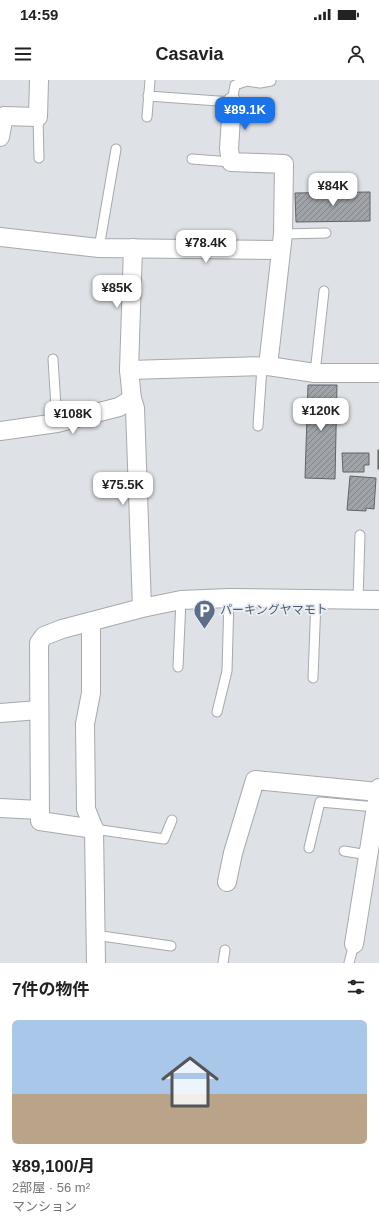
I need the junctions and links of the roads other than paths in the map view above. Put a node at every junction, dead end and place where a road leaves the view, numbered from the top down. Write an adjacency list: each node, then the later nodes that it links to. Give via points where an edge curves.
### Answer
1 (39, 80): 6 (street)
2 (150, 80): 4 (lane)
3 (271, 81): 5 (lane, via 248,81 235,85)
4 (148, 96): 5 (lane); 7 (lane)
5 (232, 102): 12 (street, via 229,149)
6 (38, 117): 8 (street, via 4,116); 10 (lane)
7 (147, 117)
8 (0, 137)
9 (116, 149): 16 (lane)
10 (39, 158)
11 (192, 159): 12 (lane)
12 (231, 162): 15 (street, via 284,164)
13 (326, 233): 15 (lane)
14 (0, 238): 16 (street)
15 (281, 242): 17 (street); 20 (street)
16 (99, 248): 17 (street)
17 (133, 248): 21 (street)
18 (324, 291): 22 (lane)
19 (53, 359): 25 (lane)
20 (265, 366): 21 (street); 22 (street); 26 (lane)
21 (129, 370): 24 (street)
22 (316, 373): 23 (street)
23 (379, 374)
24 (132, 399): 25 (street, via 119,407); 34 (street, via 135,408)
25 (57, 424): 27 (street)
26 (258, 426)
27 (0, 431)
28 (360, 535): 32 (lane)
29 (229, 598): 30 (street); 31 (street); 39 (lane, via 227,671)
30 (182, 600): 34 (street); 36 (lane)
31 (316, 600): 32 (street); 37 (lane)
32 (358, 600): 33 (street)
33 (379, 600)
34 (142, 608): 35 (street)
35 (91, 622): 38 (street, via 44,636 39,643); 45 (street, via 91,693 85,724 86,809)
36 (178, 667)
37 (313, 678)
38 (39, 710): 40 (street); 43 (street)
39 (217, 712)
40 (0, 713)
41 (378, 796): 46 (lane, via 320,802); 48 (street); 49 (street, via 255,780)
42 (0, 808): 43 (street)
43 (40, 810): 45 (street, via 40,822)
44 (172, 820): 45 (lane, via 164,839)
45 (94, 829): 50 (street)
46 (309, 848)
47 (344, 851): 48 (lane)
48 (368, 855): 51 (street)
49 (227, 882)
50 (95, 935): 52 (lane); 54 (street)
51 (354, 944): 56 (lane)
52 (171, 946)
53 (225, 950): 55 (lane)
54 (96, 963)
55 (223, 963)
56 (350, 963)

